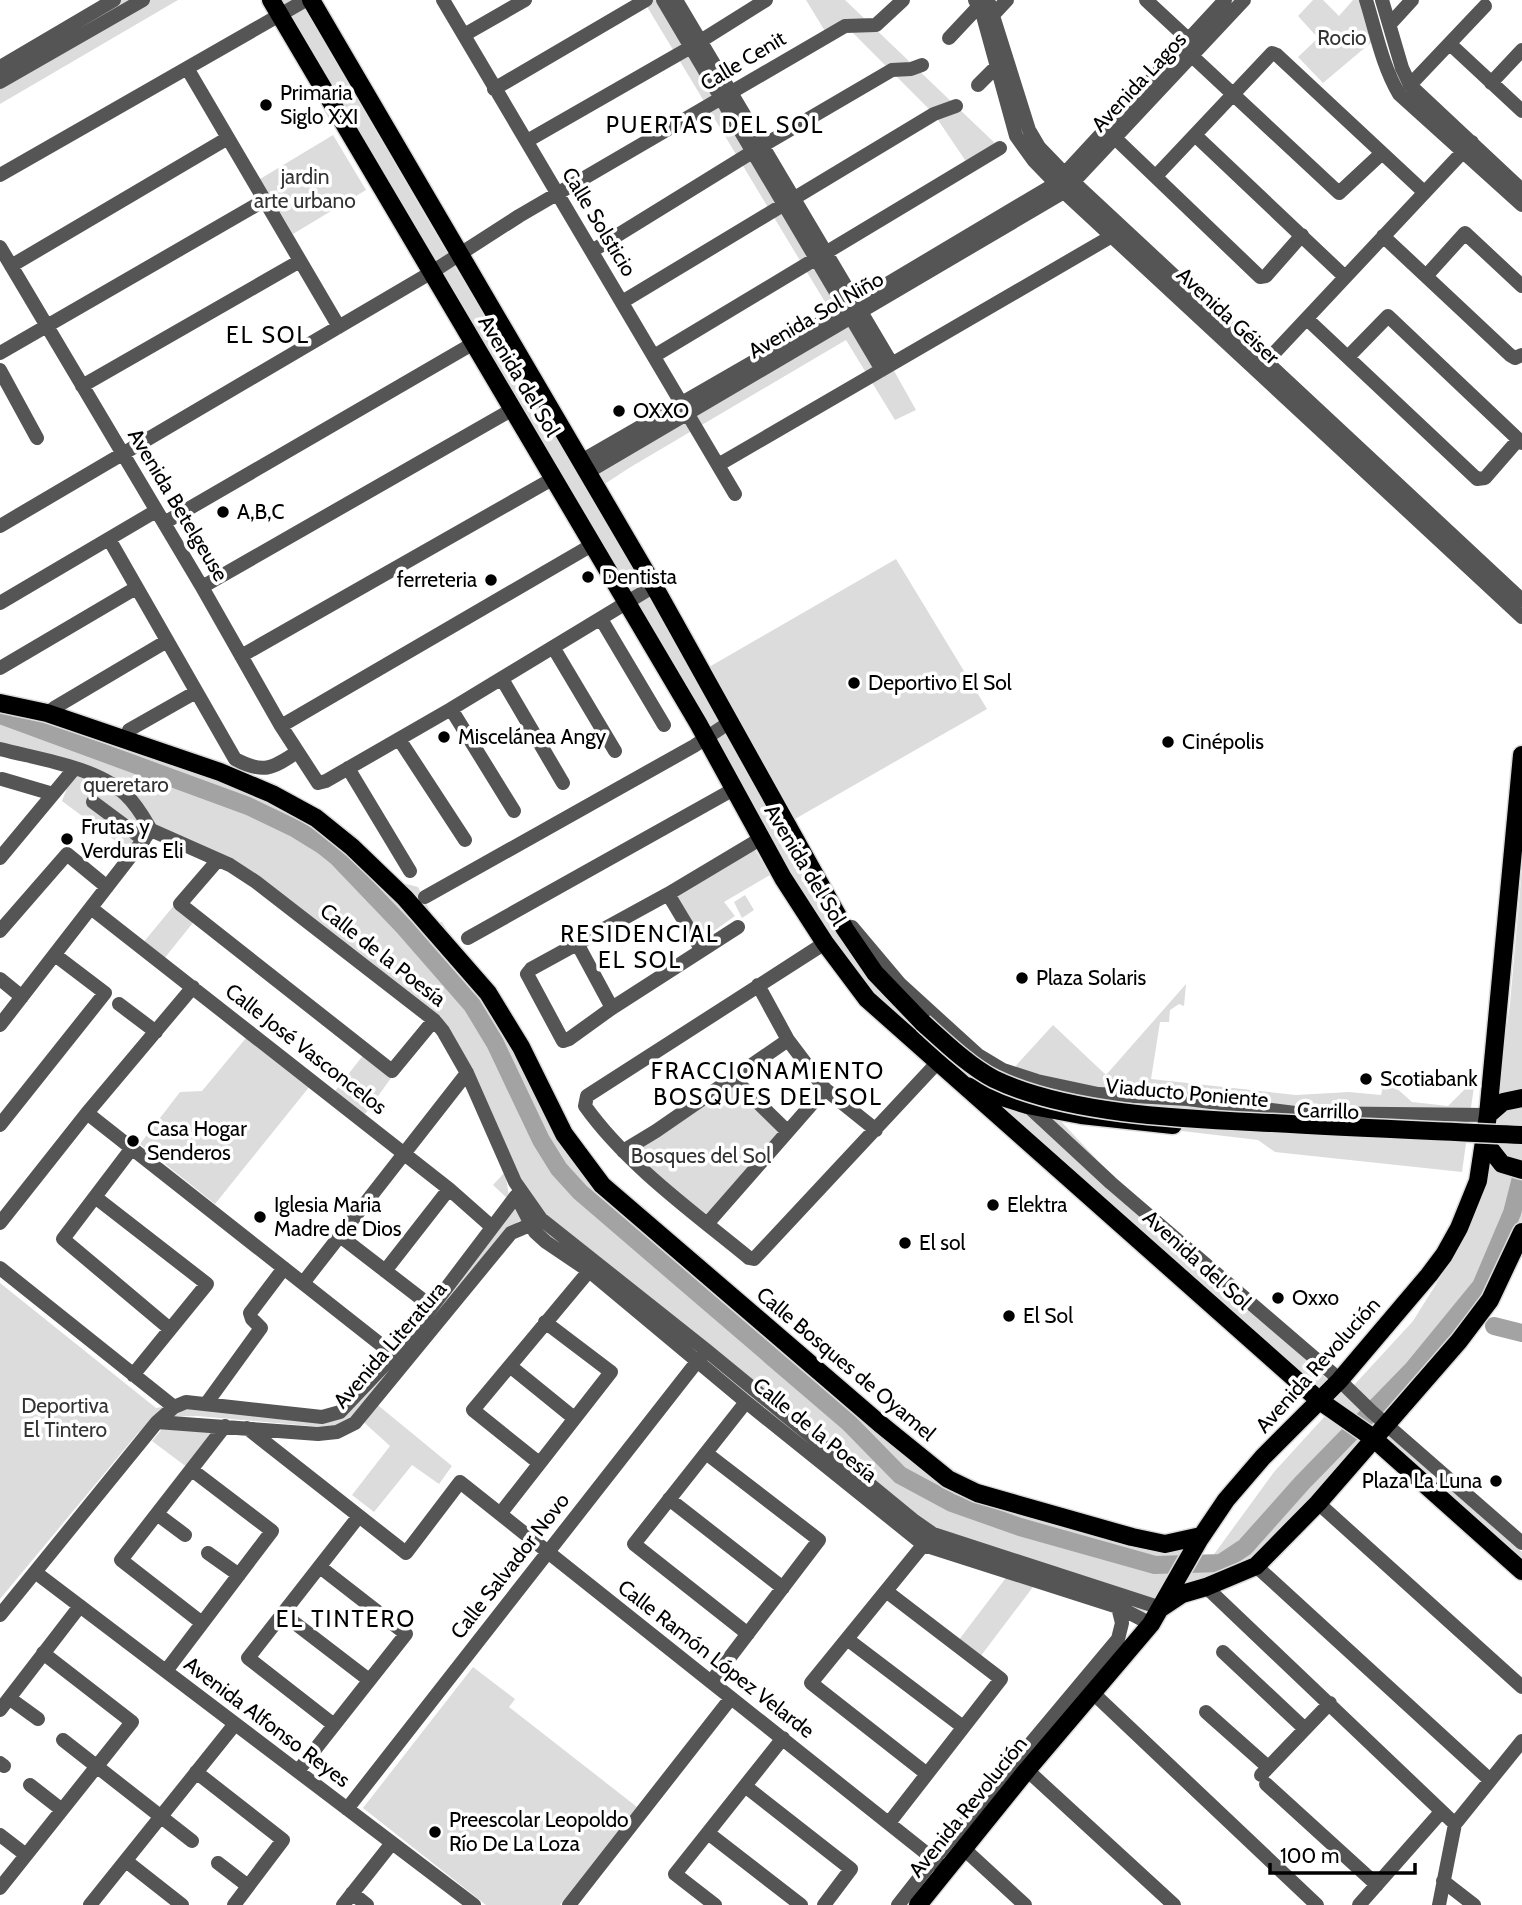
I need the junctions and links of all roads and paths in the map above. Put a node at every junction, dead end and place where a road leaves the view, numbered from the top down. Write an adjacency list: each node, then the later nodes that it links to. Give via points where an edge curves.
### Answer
1 (114, 0): 31 (street)
2 (143, 0): 34 (street)
3 (306, 0): 20 (street)
4 (311, 0): 67 (main road, Avenida del Sol)
5 (443, 0): 23 (street, Calle Solsticio)
6 (525, 0): 23 (street)
7 (646, 0): 39 (street)
8 (663, 0): 26 (street)
9 (676, 0): 26 (street)
10 (766, 0): 26 (street)
11 (903, 0): 41 (street, Calle Cenit, via 876,24 845,26)
12 (1007, 0): 21 (street)
13 (1146, 0): 25 (street)
14 (1366, 0): 49 (street, via 1382,58 1399,94)
15 (1382, 0): 22 (street)
16 (1412, 0): 22 (street)
17 (980, 2): 21 (street, Avenida Géiser); 24 (street)
18 (1233, 2): 25 (street, Avenida Lagos); 29 (street, Avenida Lagos)
19 (1485, 6): 27 (street)
20 (275, 8): 33 (street); 71 (main road, Avenida del Sol)
21 (992, 22): 32 (street, Avenida Géiser); 43 (street, Avenida Géiser)
22 (1390, 24): 37 (street)
23 (464, 36): 39 (street, Calle Solsticio)
24 (949, 38)
25 (1189, 40): 38 (street, Avenida Lagos)
26 (696, 44): 41 (street); 48 (street)
27 (1450, 44): 35 (street); 37 (street)
28 (1522, 50): 35 (street)
29 (1192, 56): 38 (street, Avenida Lagos); 40 (street)
30 (922, 65): 51 (street, via 892,70)
31 (0, 67)
32 (996, 67): 36 (street); 43 (street, Avenida Géiser)
33 (187, 68): 46 (street); 53 (street)
34 (0, 82)
35 (1491, 83): 44 (street)
36 (978, 85)
37 (1410, 85): 49 (street)
38 (1155, 87): 47 (street, Avenida Lagos); 55 (street, Avenida Lagos)
39 (494, 89): 48 (street, Calle Solsticio)
40 (1233, 95): 45 (street); 52 (street, via 1339,193); 52 (street, via 1272,53)
41 (726, 96): 51 (street); 58 (street, Calle Cenit)
42 (956, 106): 60 (street, via 934,114)
43 (1016, 111): 55 (street, Avenida Géiser)
44 (1522, 111)
45 (1196, 136): 54 (street); 62 (street)
46 (228, 138): 59 (street); 70 (street)
47 (1115, 138): 54 (street); 55 (street, Avenida Lagos)
48 (527, 141): 58 (street, Calle Solsticio)
49 (1468, 147): 56 (street); 57 (street); 61 (street)
50 (1000, 148): 68 (street)
51 (757, 149): 60 (street); 66 (street)
52 (1382, 153): 57 (street)
53 (0, 175)
54 (1156, 176): 62 (street, via 1264,278)
55 (1065, 183): 63 (street, Avenida Géiser); 74 (street, Avenida Géiser); 77 (street, Avenida Sol Niño)
56 (1522, 190)
57 (1424, 192): 64 (street)
58 (558, 195): 66 (street, Calle Solsticio); 67 (street, Calle Cenit)
59 (265, 200): 69 (street); 79 (street)
60 (789, 202): 68 (street); 76 (street)
61 (1522, 205)
62 (1302, 235): 73 (street)
63 (1112, 236): 74 (street, Avenida Géiser); 87 (street)
64 (1383, 236): 72 (street); 73 (street)
65 (0, 247): 70 (street, Avenida Betelgeuse)
66 (592, 251): 76 (street, Calle Solsticio)
67 (459, 253): 71 (street, Calle Cenit); 97 (main road, Avenida del Sol)
68 (820, 254): 77 (street); 83 (street)
69 (300, 261): 80 (street); 90 (street)
70 (11, 266): 79 (street, Avenida Betelgeuse)
71 (432, 272): 80 (street, Calle Cenit); 81 (main road, Avenida del Sol)
72 (1427, 275): 75 (street, via 1465,233); 84 (street)
73 (1345, 277): 78 (street)
74 (1176, 286): 86 (street, Avenida Géiser); 89 (street, Avenida Géiser)
75 (1522, 286)
76 (622, 302): 83 (street, Calle Solsticio)
77 (854, 311): 87 (street); 91 (street, Avenida Sol Niño)
78 (1307, 319): 85 (street); 86 (street)
79 (47, 326): 82 (street); 90 (street, Avenida Betelgeuse)
80 (339, 327): 96 (street, Calle Cenit)
81 (474, 343): 92 (main road, Avenida del Sol); 101 (street)
82 (0, 353)
83 (654, 356): 91 (street, Calle Solsticio)
84 (1519, 356)
85 (1348, 357): 94 (street, via 1477,479 1482,480); 94 (street, via 1388,316)
86 (1267, 361): 89 (street); 95 (street, Avenida Géiser)
87 (887, 367): 98 (street)
88 (0, 370): 93 (street)
89 (1256, 373): 95 (street, Avenida Géiser)
90 (82, 386): 96 (street, Avenida Betelgeuse)
91 (685, 408): 97 (street, Avenida Sol Niño); 98 (street, Calle Solsticio)
92 (513, 409): 99 (main road, Avenida del Sol); 107 (street)
93 (37, 438)
94 (1520, 441)
95 (1348, 449): 102 (street, Avenida Géiser)
96 (123, 454): 101 (street, Avenida Betelgeuse); 103 (street, Calle Cenit)
97 (584, 466): 106 (main road, Avenida del Sol)
98 (718, 466): 100 (street, Calle Solsticio)
99 (554, 478): 105 (main road, Avenida del Sol); 116 (street)
100 (734, 494)
101 (160, 517): 104 (street); 107 (street, Avenida Betelgeuse)
102 (1431, 523): 109 (street, Avenida Géiser); 112 (street, Avenida Géiser)
103 (0, 526)
104 (109, 539): 108 (street); 110 (street)
105 (592, 545): 111 (main road, Avenida del Sol); 125 (street)
106 (654, 586): 111 (street); 123 (main road, Avenida del Sol)
107 (202, 587): 116 (street, Avenida Betelgeuse)
108 (136, 588): 114 (street); 117 (street)
109 (1522, 600)
110 (0, 603)
111 (625, 604): 113 (street); 127 (main road, Avenida del Sol)
112 (1522, 617)
113 (601, 619): 115 (street); 124 (street)
114 (166, 641): 119 (street); 121 (street)
115 (553, 647): 118 (street); 130 (street)
116 (241, 656): 125 (street, Avenida Betelgeuse)
117 (0, 668)
118 (502, 679): 122 (street); 136 (street)
119 (196, 692): 126 (street); 131 (street, via 234,759 266,769)
120 (0, 702): 231 (main road, Calle Bosques de Oyamel, via 47,713 220,772 316,818 387,879 488,993 564,1134 602,1185 948,1479 977,1493 1132,1537 1165,1544)
121 (54, 708)
122 (451, 709): 128 (street); 140 (street)
123 (730, 722): 127 (street); 150 (main road, Avenida del Sol)
124 (664, 725)
125 (281, 726): 131 (street, Avenida Betelgeuse)
126 (129, 730)
127 (706, 737): 137 (main road, Avenida del Sol); 151 (street)
128 (400, 739): 133 (street); 143 (street)
129 (0, 749): 134 (street)
130 (615, 751)
131 (298, 752): 133 (street, Avenida Betelgeuse, via 320,783)
132 (1522, 755): 146 (main road)
133 (348, 768): 147 (street)
134 (74, 769): 138 (street); 141 (street, via 116,786 138,808)
135 (2, 779): 138 (street)
136 (564, 783)
137 (734, 789): 142 (main road, Avenida del Sol); 156 (street)
138 (53, 794): 144 (street)
139 (93, 802): 141 (street, Calle de la Poesía)
140 (514, 811)
141 (148, 835): 145 (street, Calle de la Poesía); 148 (street)
142 (760, 839): 149 (street); 157 (main road, Avenida del Sol)
143 (465, 840)
144 (0, 858)
145 (218, 859): 168 (street, Calle de la Poesía, via 256,882); 168 (street, via 180,904 393,1071)
146 (1511, 863): 155 (main road, via 1518,875 1514,924); 180 (main road)
147 (410, 871)
148 (107, 887): 152 (street); 154 (street, via 66,854)
149 (668, 894): 158 (street); 159 (street)
150 (828, 895): 164 (main road, Avenida del Sol, via 845,929); 180 (street, Avenida del Sol, via 909,993 978,1055 1003,1070 1098,1094 1188,1099 1295,1113)
151 (425, 897)
152 (91, 908): 160 (street); 163 (street, Calle José Vasconcelos)
153 (738, 927): 159 (street)
154 (0, 931)
155 (1522, 933)
156 (468, 938)
157 (825, 943): 162 (street); 172 (main road, Avenida del Sol, via 867,999)
158 (578, 945): 167 (street); 167 (street, via 531,969 529,980 564,1041)
159 (701, 949): 167 (street)
160 (55, 955): 165 (street); 181 (street, via 105,993)
161 (0, 979): 165 (street)
162 (758, 985): 171 (street); 187 (street, via 587,1096 587,1109)
163 (193, 987): 170 (street); 188 (street, Calle José Vasconcelos)
164 (886, 987): 184 (main road, Viaducto Poniente, bridge, via 943,1042 992,1078 1083,1105 1187,1119)
165 (22, 997): 169 (street)
166 (119, 1004): 170 (street)
167 (612, 1008)
168 (434, 1020): 173 (street, Calle de la Poesía)
169 (0, 1025)
170 (156, 1032): 179 (street)
171 (788, 1040): 174 (street); 176 (street)
172 (937, 1063): 175 (main road, Avenida del Sol); 182 (street)
173 (467, 1073): 188 (street); 191 (street, Calle de la Poesía)
174 (732, 1077): 183 (street); 187 (street)
175 (965, 1086): 178 (main road, Carrillo); 212 (main road, Avenida del Sol)
176 (825, 1089): 182 (street); 183 (street)
177 (1522, 1098): 180 (main road, via 1503,1102)
178 (1027, 1105): 185 (main road, Carrillo, via 1148,1124); 211 (street, Avenida del Sol)
179 (87, 1113): 186 (street); 194 (street)
180 (1488, 1115): 185 (main road, Avenida Revolución)
181 (0, 1125)
182 (876, 1130): 195 (street, via 754,1259)
183 (787, 1131): 195 (street)
184 (1522, 1135)
185 (1484, 1140): 189 (main road, via 1502,1164); 211 (main road, Avenida Revolución, via 1478,1181 1444,1255)
186 (132, 1149): 192 (street); 200 (street)
187 (622, 1151): 195 (street)
188 (404, 1153): 190 (street, Calle José Vasconcelos); 198 (street)
189 (1522, 1170)
190 (449, 1189): 196 (street, Calle José Vasconcelos); 201 (street)
191 (518, 1191): 193 (street, Calle de la Poesía); 196 (street, Avenida Literatura)
192 (95, 1197): 206 (street, via 63,1239); 206 (street, via 206,1284)
193 (536, 1222): 202 (street, Calle de la Poesía, via 546,1242); 208 (street, Calle de la Poesía); 220 (street, Avenida Literatura, via 512,1233 355,1423 318,1434)
194 (0, 1223)
195 (707, 1224)
196 (492, 1227): 204 (street, Avenida Literatura)
197 (1522, 1232): 218 (main road, Avenida Revolución, via 1490,1300)
198 (340, 1236): 201 (street); 203 (street)
199 (0, 1268): 210 (street)
200 (284, 1268): 203 (street); 214 (street, via 252,1308 250,1316 261,1328)
201 (385, 1271): 204 (street)
202 (589, 1271): 205 (street); 208 (street, Calle de la Poesía)
203 (303, 1283): 207 (street)
204 (432, 1307): 207 (street, Avenida Literatura)
205 (545, 1322): 209 (street); 216 (street, via 611,1372)
206 (170, 1329): 210 (street)
207 (394, 1355): 214 (street, Avenida Literatura, via 340,1412 322,1417)
208 (702, 1355): 213 (street, Calle de la Poesía); 232 (street, Calle de la Poesía, via 913,1520); 234 (street, Calle Salvador Novo)
209 (510, 1366): 216 (street); 223 (street, via 473,1410)
210 (132, 1375): 215 (street)
211 (1344, 1385): 212 (main road, Avenida Revolución); 218 (street, Avenida del Sol)
212 (1320, 1401): 221 (main road, Avenida del Sol); 231 (main road, Avenida Revolución, via 1257,1464)
213 (746, 1402): 222 (street); 232 (street, Calle de la Poesía)
214 (206, 1404): 215 (street, Avenida Literatura, via 186,1402)
215 (174, 1407): 217 (street)
216 (574, 1418): 223 (street)
217 (157, 1422): 219 (street, Avenida Literatura); 239 (street)
218 (1386, 1424): 221 (main road, Avenida Revolución); 233 (street, Avenida del Sol)
219 (225, 1426): 220 (street, Avenida Literatura); 224 (street)
220 (247, 1428): 229 (street)
221 (1373, 1438): 226 (main road, Avenida Revolución); 238 (main road, Avenida del Sol)
222 (706, 1453): 225 (street); 242 (street, via 819,1540)
223 (539, 1463): 228 (street)
224 (192, 1470): 227 (street); 240 (street, via 272,1531)
225 (670, 1499): 242 (street); 251 (street, via 634,1544)
226 (1318, 1503): 237 (main road, Avenida Revolución); 258 (street)
227 (157, 1514): 230 (street); 249 (street, via 121,1560)
228 (500, 1514): 229 (street, Calle Ramón López Velarde, via 460,1482 406,1553); 234 (street, Calle Ramón López Velarde)
229 (359, 1516): 236 (street)
230 (185, 1535)
231 (1200, 1538): 246 (main road, Avenida Revolución)
232 (929, 1539): 243 (street); 245 (street, Calle de la Poesía); 246 (street, Calle de la Poesía)
233 (1522, 1544)
234 (548, 1552): 257 (street, Calle Ramón López Velarde); 281 (street, Calle Salvador Novo)
235 (208, 1553): 240 (street)
236 (320, 1566): 247 (street); 256 (street, via 405,1634)
237 (1256, 1566): 241 (main road, Avenida Revolución); 278 (street)
238 (1522, 1571)
239 (35, 1572): 244 (street, Avenida Alfonso Reyes); 248 (street)
240 (239, 1575): 249 (street)
241 (1206, 1587): 246 (main road, Avenida Revolución, via 1182,1594); 261 (street)
242 (783, 1588): 251 (street)
243 (886, 1591): 252 (street); 267 (street, via 1001,1679)
244 (80, 1606): 254 (street); 255 (street, Avenida Alfonso Reyes)
245 (1118, 1607): 250 (street, Calle de la Poesía); 295 (street, Avenida Revolución, via 1122,1623 1118,1639)
246 (1161, 1608): 250 (main road, Avenida Revolución)
247 (283, 1614): 256 (street); 266 (street, via 248,1658)
248 (0, 1615)
249 (202, 1623): 255 (street)
250 (1151, 1624): 259 (main road, Avenida Revolución)
251 (748, 1633): 257 (street)
252 (847, 1639): 267 (street); 276 (street, via 811,1683)
253 (1223, 1652): 268 (street)
254 (43, 1653): 262 (street); 272 (street, via 132,1723)
255 (166, 1671): 265 (street, Avenida Alfonso Reyes)
256 (369, 1680): 266 (street)
257 (711, 1682): 260 (street, Calle Ramón López Velarde)
258 (1522, 1687)
259 (1093, 1693): 273 (main road, Avenida Revolución); 314 (street)
260 (732, 1698): 269 (street, Calle Ramón López Velarde); 306 (street)
261 (1330, 1703): 268 (street); 283 (street)
262 (4, 1704): 264 (street)
263 (1206, 1712): 277 (street)
264 (38, 1719)
265 (235, 1724): 274 (street, Avenida Alfonso Reyes); 275 (street)
266 (334, 1725): 274 (street)
267 (963, 1727): 276 (street)
268 (1305, 1729): 277 (street)
269 (783, 1738): 280 (street); 285 (street, Calle Ramón López Velarde)
270 (63, 1740): 272 (street)
271 (1522, 1741): 278 (street)
272 (97, 1767): 282 (street); 284 (street)
273 (1027, 1770): 291 (main road, Avenida Revolución); 313 (street)
274 (298, 1771): 281 (street, Avenida Alfonso Reyes)
275 (196, 1772): 284 (street); 298 (street, via 283,1840)
276 (927, 1774): 285 (street)
277 (1265, 1775): 297 (street)
278 (1490, 1780): 286 (street)
279 (30, 1785): 282 (street)
280 (746, 1786): 287 (street); 309 (street, via 851,1870)
281 (347, 1809): 290 (street, Avenida Alfonso Reyes)
282 (62, 1810): 292 (street)
283 (1441, 1812): 286 (street); 297 (street)
284 (161, 1817): 289 (street); 293 (street)
285 (889, 1824): 295 (street, Calle Ramón López Velarde)
286 (1455, 1824): 296 (street)
287 (708, 1833): 307 (street, via 675,1874); 308 (street)
288 (0, 1835): 292 (street)
289 (192, 1841)
290 (393, 1843): 300 (street); 305 (street, Avenida Alfonso Reyes)
291 (963, 1849): 295 (main road, Avenida Revolución); 312 (street)
292 (26, 1855): 299 (street)
293 (126, 1861): 301 (street); 302 (street)
294 (218, 1863): 298 (street)
295 (940, 1864): 310 (street, Avenida Revolución); 311 (main road, Avenida Revolución)
296 (1443, 1881): 316 (street); 317 (street)
297 (1377, 1885): 315 (street)
298 (248, 1886): 303 (street)
299 (0, 1888)
300 (347, 1899): 304 (street)
301 (90, 1905)
302 (182, 1905)
303 (234, 1905)
304 (367, 1905)
305 (474, 1905)
306 (569, 1905)
307 (715, 1905)
308 (801, 1905)
309 (824, 1905)
310 (898, 1905)
311 (918, 1905)
312 (1025, 1905)
313 (1174, 1905)
314 (1317, 1905)
315 (1359, 1905)
316 (1438, 1905)
317 (1474, 1905)

